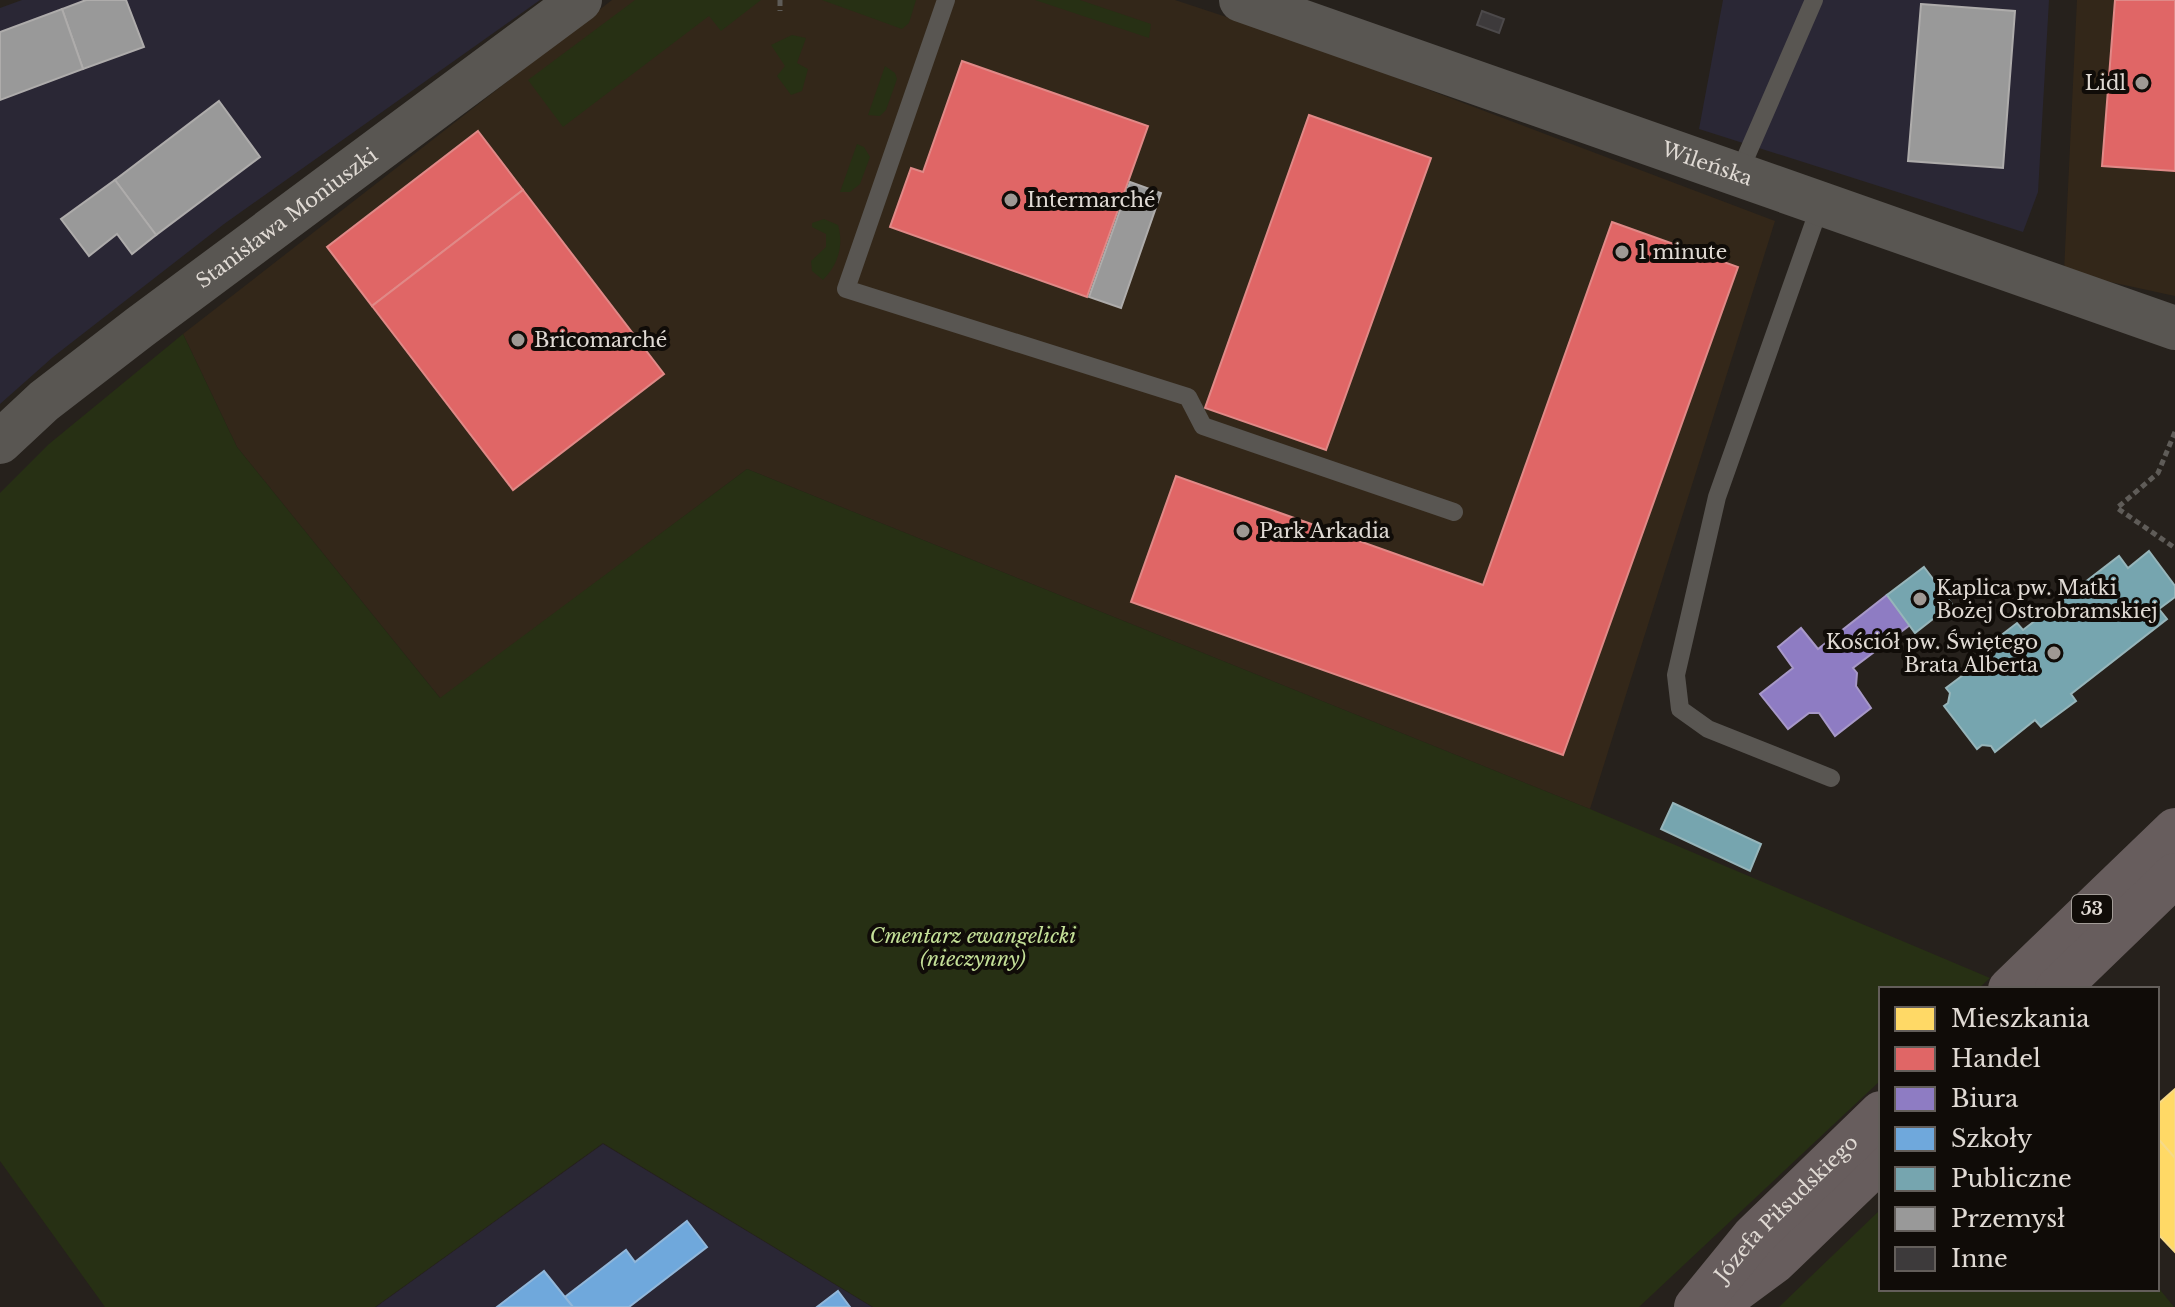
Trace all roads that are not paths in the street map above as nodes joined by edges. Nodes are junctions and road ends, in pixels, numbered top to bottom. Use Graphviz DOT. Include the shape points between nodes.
graph roads {
  1 [pos="580,0"];
  2 [pos="946,0"];
  3 [pos="1241,0"];
  4 [pos="1814,0"];
  5 [pos="1738,175"];
  6 [pos="1821,203"];
  7 [pos="2175,328"];
  8 [pos="0,442"];
  9 [pos="1454,512"];
  10 [pos="1831,778"];
  11 [pos="2175,830"];
  12 [pos="2175,875"];
  13 [pos="2012,987"];
  14 [pos="2059,987"];
  15 [pos="1879,1115"];
  16 [pos="1879,1161"];
  17 [pos="1696,1307"];
  18 [pos="1713,1307"];
  1 -- 8 [label="street, Stanisława Moniuszki" via="140,327"];
  2 -- 9 [label="lane" via="846,289 1188,397 1203,426"];
  3 -- 5 [label="street, Wileńska"];
  4 -- 5 [label="lane"];
  5 -- 6 [label="street, Wileńska"];
  6 -- 7 [label="street, Wileńska"];
  6 -- 10 [label="lane" via="1717,497 1676,675 1680,709 1708,729"];
  11 -- 13 [label="main road, 53"];
  12 -- 14 [label="main road, 53"];
  15 -- 17 [label="main road, Józefa Piłsudskiego" via="1754,1236"];
  16 -- 18 [label="main road, Józefa Piłsudskiego" via="1775,1261"];
}
